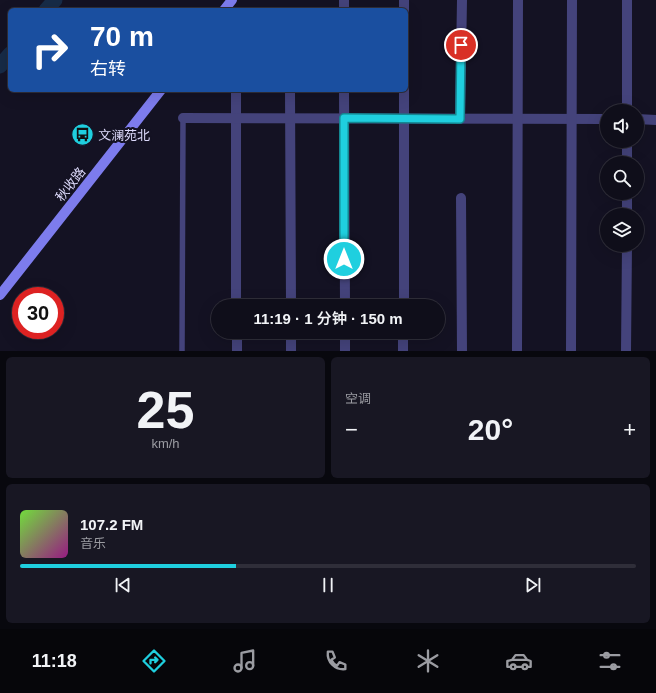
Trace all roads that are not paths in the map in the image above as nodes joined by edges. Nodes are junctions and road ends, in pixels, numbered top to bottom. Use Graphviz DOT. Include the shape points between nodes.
graph roads {
  1 [pos="232,0"];
  2 [pos="462,0"];
  3 [pos="518,0"];
  4 [pos="572,0"];
  5 [pos="627,0"];
  6 [pos="226,8"];
  7 [pos="159,92"];
  8 [pos="236,92"];
  9 [pos="290,92"];
  10 [pos="344,92"];
  11 [pos="404,92"];
  12 [pos="627,104"];
  13 [pos="183,118"];
  14 [pos="236,118"];
  15 [pos="290,118"];
  16 [pos="344,118"];
  17 [pos="404,118"];
  18 [pos="460,119"];
  19 [pos="517,119"];
  20 [pos="572,119"];
  21 [pos="600,119"];
  22 [pos="644,120"];
  23 [pos="656,120"];
  24 [pos="461,198"];
  25 [pos="627,252"];
  26 [pos="0,295"];
  27 [pos="236,299"];
  28 [pos="291,299"];
  29 [pos="344,299"];
  30 [pos="404,299"];
  31 [pos="236,339"];
  32 [pos="291,339"];
  33 [pos="345,339"];
  34 [pos="404,339"];
  35 [pos="182,351"];
  36 [pos="236,351"];
  37 [pos="291,351"];
  38 [pos="345,351"];
  39 [pos="403,351"];
  40 [pos="462,351"];
  41 [pos="517,351"];
  42 [pos="571,351"];
  43 [pos="626,351"];
  1 -- 6 [label="street"];
  2 -- 18 [label="street"];
  3 -- 19 [label="street"];
  4 -- 20 [label="street"];
  5 -- 12 [label="street"];
  7 -- 26 [label="street, 秋收路"];
  8 -- 14 [label="street"];
  9 -- 15 [label="street"];
  10 -- 16 [label="street"];
  11 -- 17 [label="street"];
  13 -- 14 [label="street"];
  13 -- 35 [label="lane"];
  14 -- 15 [label="street"];
  14 -- 27 [label="street"];
  15 -- 16 [label="street"];
  15 -- 28 [label="street"];
  16 -- 17 [label="street"];
  16 -- 29 [label="street"];
  17 -- 18 [label="street"];
  17 -- 30 [label="street"];
  18 -- 19 [label="street"];
  19 -- 20 [label="street"];
  19 -- 41 [label="street"];
  20 -- 21 [label="street"];
  20 -- 42 [label="street"];
  22 -- 23 [label="street"];
  24 -- 40 [label="street"];
  25 -- 43 [label="street"];
  31 -- 36 [label="street"];
  32 -- 37 [label="street"];
  33 -- 38 [label="street"];
  34 -- 39 [label="street"];
}
